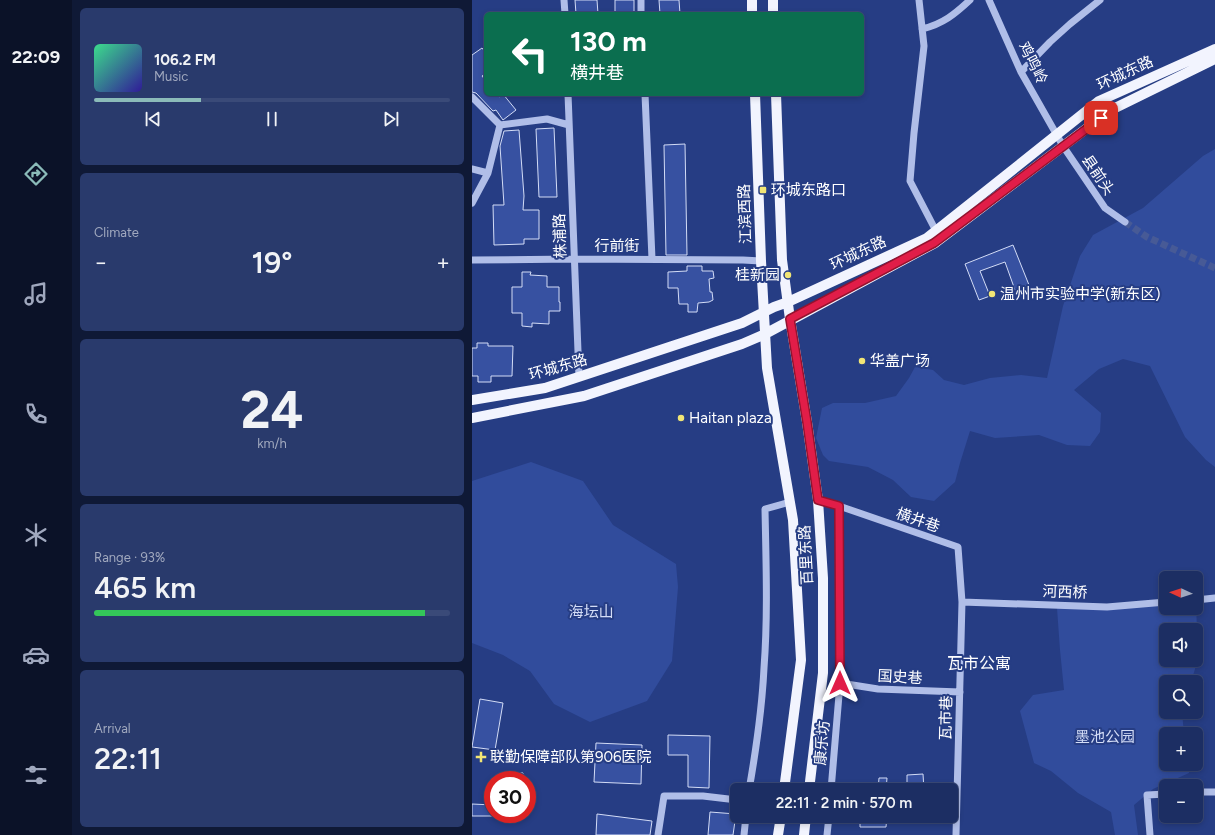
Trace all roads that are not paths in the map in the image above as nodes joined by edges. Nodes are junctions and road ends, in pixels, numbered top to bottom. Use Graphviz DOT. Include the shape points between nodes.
graph roads {
  1 [pos="564,0"];
  2 [pos="641,0"];
  3 [pos="752,0"];
  4 [pos="773,0"];
  5 [pos="919,0"];
  6 [pos="970,0"];
  7 [pos="989,0"];
  8 [pos="1100,0"];
  9 [pos="565,12"];
  10 [pos="642,12"];
  11 [pos="752,12"];
  12 [pos="773,12"];
  13 [pos="922,29"];
  14 [pos="1215,49"];
  15 [pos="1215,59"];
  16 [pos="1021,72"];
  17 [pos="568,96"];
  18 [pos="645,96"];
  19 [pos="755,96"];
  20 [pos="776,96"];
  21 [pos="472,97"];
  22 [pos="500,125"];
  23 [pos="569,125"];
  24 [pos="1057,135"];
  25 [pos="1064,146"];
  26 [pos="472,169"];
  27 [pos="488,172"];
  28 [pos="472,203"];
  29 [pos="1125,222"];
  30 [pos="936,231"];
  31 [pos="574,259"];
  32 [pos="652,259"];
  33 [pos="472,260"];
  34 [pos="761,261"];
  35 [pos="788,302"];
  36 [pos="764,312"];
  37 [pos="790,319"];
  38 [pos="765,334"];
  39 [pos="579,377"];
  40 [pos="472,400"];
  41 [pos="472,418"];
  42 [pos="818,500"];
  43 [pos="790,502"];
  44 [pos="839,506"];
  45 [pos="1215,598"];
  46 [pos="1203,599"];
  47 [pos="962,602"];
  48 [pos="1159,603"];
  49 [pos="840,683"];
  50 [pos="960,692"];
  51 [pos="750,783"];
  52 [pos="785,783"];
  53 [pos="810,783"];
  54 [pos="832,783"];
  55 [pos="1203,792"];
  56 [pos="1215,792"];
  57 [pos="1159,794"];
  58 [pos="730,799"];
  59 [pos="745,823"];
  60 [pos="780,823"];
  61 [pos="805,823"];
  62 [pos="828,823"];
  63 [pos="658,835"];
  64 [pos="744,835"];
  65 [pos="778,835"];
  66 [pos="804,835"];
  67 [pos="827,835"];
  68 [pos="956,835"];
  69 [pos="1150,835"];
  1 -- 9 [label="street"];
  2 -- 10 [label="street"];
  3 -- 11 [label="main road"];
  4 -- 12 [label="main road"];
  5 -- 13 [label="street"];
  6 -- 13 [label="street" via="939,24"];
  7 -- 16 [label="street, 鸡鸣岭"];
  8 -- 16 [label="street" via="1050,42"];
  13 -- 30 [label="street" via="924,46 910,181"];
  14 -- 24 [label="main road, 环城东路" via="1099,101"];
  15 -- 25 [label="main road, 环城东路" via="1111,110"];
  16 -- 24 [label="street, 鸡鸣岭"];
  17 -- 23 [label="street, 株浦路"];
  18 -- 32 [label="street"];
  19 -- 34 [label="main road, 江滨西路"];
  20 -- 35 [label="main road" via="782,260"];
  21 -- 22 [label="street"];
  22 -- 23 [label="street" via="547,119"];
  22 -- 27 [label="street"];
  23 -- 31 [label="street, 株浦路"];
  24 -- 25 [label="street, 县前头"];
  24 -- 30 [label="main road, 环城东路"];
  25 -- 29 [label="street, 县前头" via="1105,208"];
  25 -- 37 [label="main road, 环城东路" via="934,243"];
  26 -- 27 [label="street"];
  27 -- 28 [label="street"];
  30 -- 35 [label="main road, 环城东路" via="928,238"];
  31 -- 32 [label="street, 行前街"];
  31 -- 33 [label="street, 行前街"];
  31 -- 39 [label="street, 株浦路"];
  32 -- 34 [label="street, 行前街"];
  34 -- 36 [label="main road, 江滨西路"];
  35 -- 36 [label="main road, 环城东路"];
  35 -- 37 [label="main road"];
  36 -- 38 [label="main road, 江滨西路"];
  36 -- 39 [label="main road, 环城东路" via="742,324"];
  37 -- 38 [label="main road, 环城东路"];
  37 -- 42 [label="main road, 百里东路"];
  38 -- 41 [label="main road, 环城东路" via="742,344 584,396"];
  38 -- 43 [label="main road, 百里东路" via="768,374"];
  39 -- 40 [label="main road, 环城东路" via="545,388"];
  42 -- 44 [label="street, 横井巷"];
  42 -- 53 [label="main road, 百里东路" via="823,578 824,673"];
  43 -- 51 [label="street" via="765,509 767,589 764,669"];
  43 -- 52 [label="main road, 百里东路" via="801,660"];
  44 -- 47 [label="street, 横井巷" via="958,547"];
  44 -- 49 [label="street, 康乐坊"];
  45 -- 46 [label="street"];
  47 -- 48 [label="street, 河西桥" via="1107,607"];
  47 -- 50 [label="street, 瓦市巷"];
  49 -- 50 [label="street, 国史巷" via="878,689"];
  49 -- 54 [label="street, 康乐坊"];
  50 -- 68 [label="street, 瓦市巷"];
  55 -- 56 [label="street"];
  57 -- 69 [label="street" via="1147,794"];
  58 -- 63 [label="street" via="664,796"];
  59 -- 64 [label="street"];
  60 -- 65 [label="main road"];
  61 -- 66 [label="main road"];
  62 -- 67 [label="street"];
}
